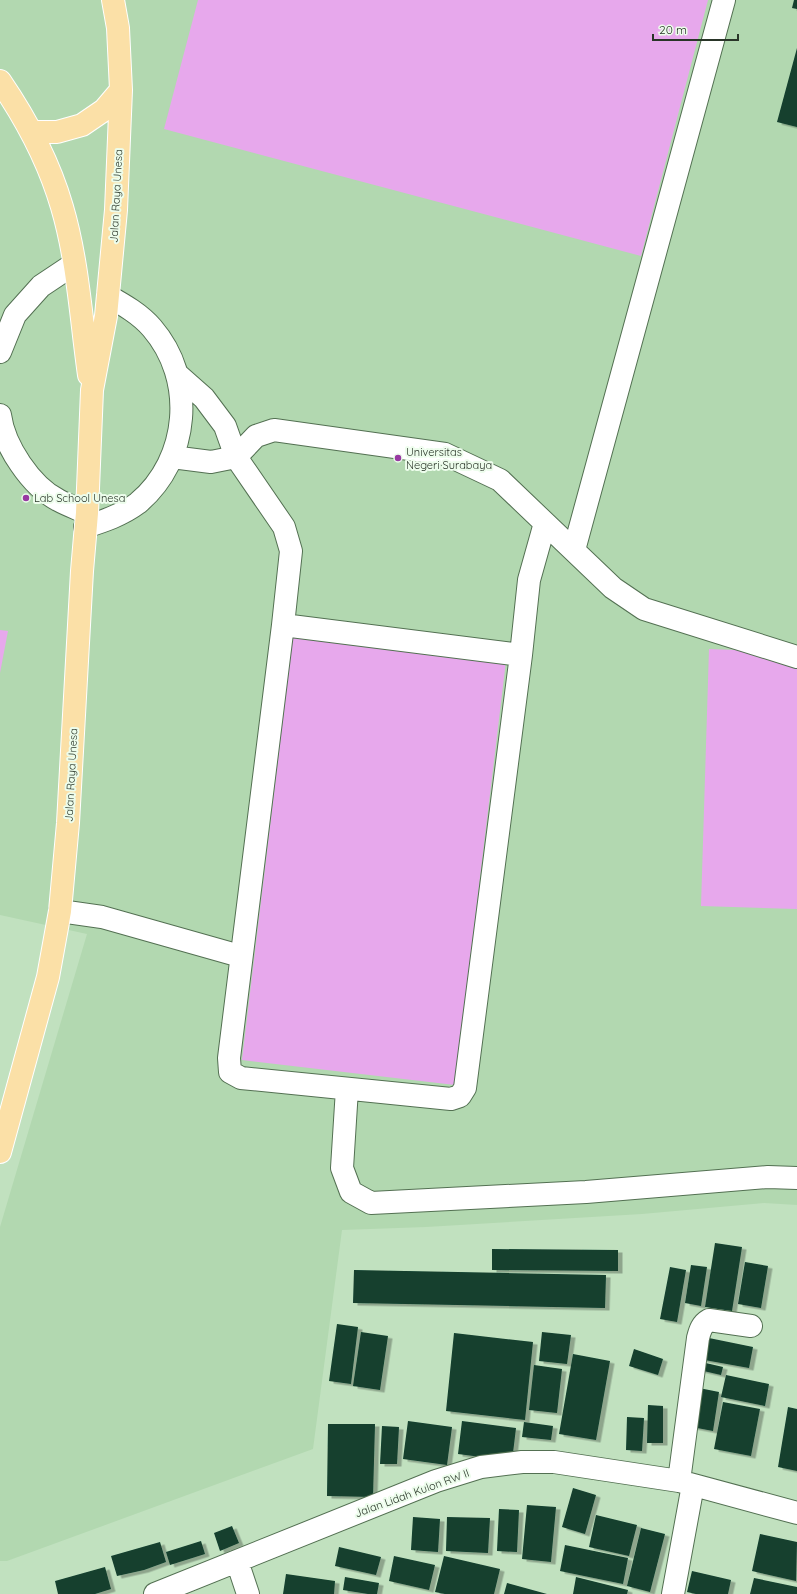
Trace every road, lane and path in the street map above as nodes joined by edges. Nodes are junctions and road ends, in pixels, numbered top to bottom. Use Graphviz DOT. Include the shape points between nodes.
graph roads {
  1 [pos="113,0"];
  2 [pos="724,0"];
  3 [pos="0,81"];
  4 [pos="121,90"];
  5 [pos="31,132"];
  6 [pos="74,264"];
  7 [pos="108,296"];
  8 [pos="0,352"];
  9 [pos="178,375"];
  10 [pos="92,390"];
  11 [pos="0,416"];
  12 [pos="172,457"];
  13 [pos="236,457"];
  14 [pos="86,520"];
  15 [pos="545,523"];
  16 [pos="574,550"];
  17 [pos="283,624"];
  18 [pos="521,655"];
  19 [pos="797,657"];
  20 [pos="60,911"];
  21 [pos="240,956"];
  22 [pos="347,1089"];
  23 [pos="0,1152"];
  24 [pos="797,1178"];
  25 [pos="752,1326"];
  26 [pos="686,1483"];
  27 [pos="797,1513"];
  28 [pos="237,1561"];
  29 [pos="165,1592"];
  30 [pos="248,1594"];
  31 [pos="673,1594"];
  1 -- 4 [label="main road, Jalan Raya Unesa" via="118,28"];
  2 -- 16 [label="street"];
  3 -- 5 [label="main road, Jalan Raya Unesa"];
  4 -- 5 [label="main road" via="104,110 82,125 57,132"];
  4 -- 7 [label="main road, Jalan Raya Unesa" via="116,210"];
  5 -- 6 [label="main road, Jalan Raya Unesa" via="62,207"];
  6 -- 8 [label="street" via="41,286 15,315"];
  6 -- 10 [label="main road, Jalan Raya Unesa"];
  7 -- 9 [label="street" via="132,309 152,327 168,349"];
  7 -- 10 [label="main road, Jalan Raya Unesa"];
  9 -- 12 [label="street" via="182,402 181,429"];
  9 -- 13 [label="street" via="204,398 225,426"];
  10 -- 14 [label="main road, Jalan Raya Unesa"];
  11 -- 14 [label="street" via="13,454 32,480"];
  12 -- 13 [label="street" via="211,462"];
  12 -- 14 [label="street" via="157,482 137,503 113,518"];
  13 -- 15 [label="street" via="256,436 274,430 445,454 500,480"];
  13 -- 17 [label="street" via="284,527 291,551"];
  14 -- 20 [label="main road, Jalan Raya Unesa" via="68,823"];
  15 -- 16 [label="street"];
  15 -- 18 [label="street" via="529,580"];
  16 -- 19 [label="street" via="613,588 644,609"];
  17 -- 18 [label="street"];
  17 -- 21 [label="street"];
  18 -- 22 [label="street" via="465,1088 460,1096 451,1099"];
  20 -- 21 [label="street" via="102,917"];
  20 -- 23 [label="main road, Jalan Raya Unesa" via="48,977"];
  21 -- 22 [label="street" via="229,1058 230,1072 241,1078"];
  22 -- 24 [label="street" via="342,1168 351,1192 371,1203 586,1192 768,1177"];
  25 -- 26 [label="street" via="709,1320 701,1327"];
  26 -- 27 [label="street, Jalan Lidah Kulon RW II"];
  26 -- 28 [label="street, Jalan Lidah Kulon RW II" via="554,1462 522,1462 481,1467 436,1481"];
  26 -- 31 [label="street"];
  28 -- 29 [label="street, Jalan Lidah Kulon RW II"];
  28 -- 30 [label="street"];
}
